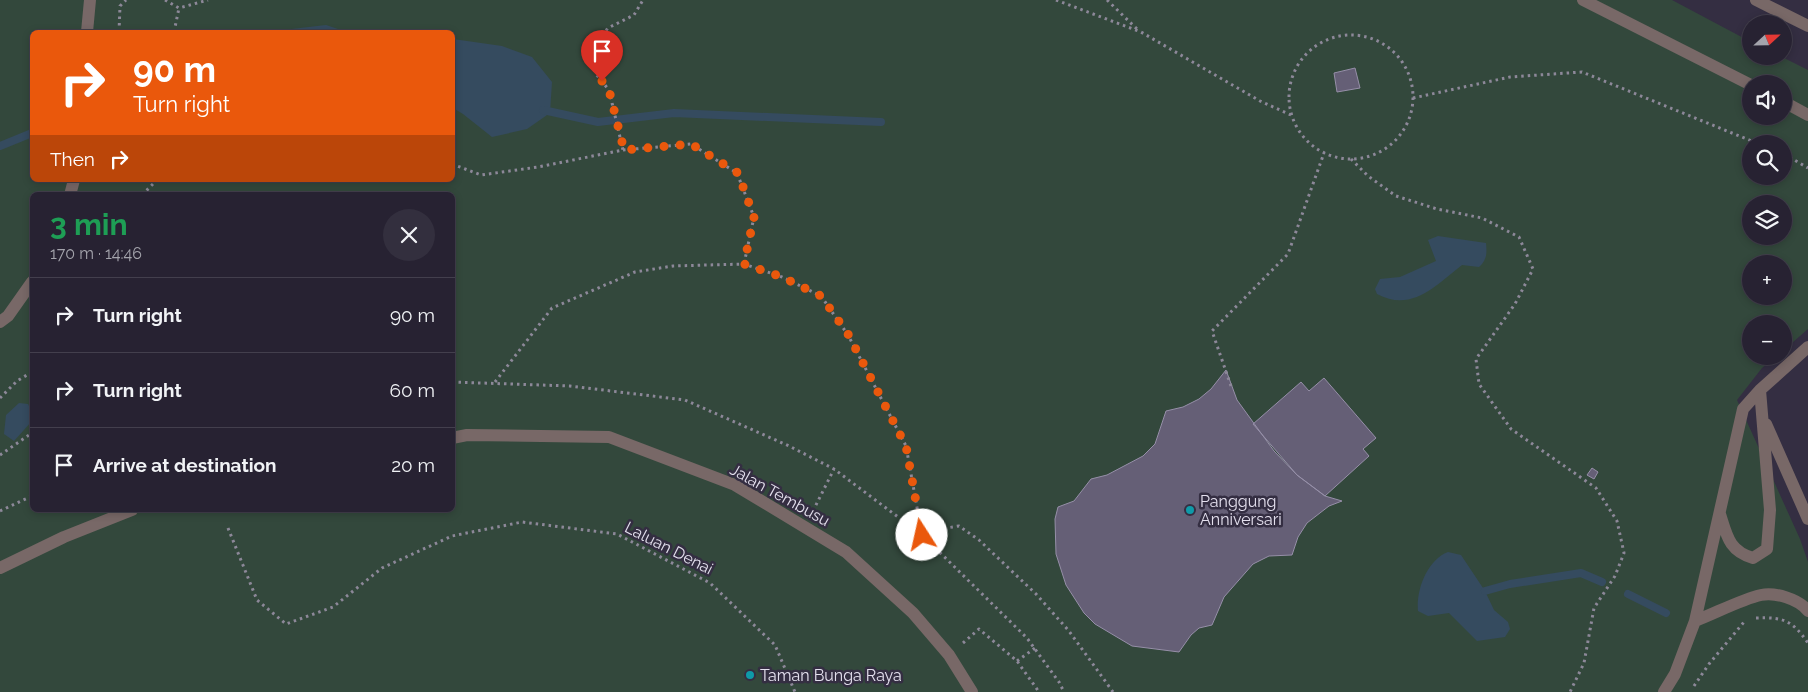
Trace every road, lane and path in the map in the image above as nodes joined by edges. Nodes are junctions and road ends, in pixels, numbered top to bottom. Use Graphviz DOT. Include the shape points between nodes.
graph roads {
  1 [pos="90,0"];
  2 [pos="126,0"];
  3 [pos="165,0"];
  4 [pos="208,0"];
  5 [pos="643,0"];
  6 [pos="1056,0"];
  7 [pos="1107,0"];
  8 [pos="1583,0"];
  9 [pos="1756,0"];
  10 [pos="179,8"];
  11 [pos="1808,26"];
  12 [pos="87,30"];
  13 [pos="119,30"];
  14 [pos="174,30"];
  15 [pos="1140,32"];
  16 [pos="1742,80"];
  17 [pos="1413,98"];
  18 [pos="1792,106"];
  19 [pos="1292,115"];
  20 [pos="1808,115"];
  21 [pos="1742,137"];
  22 [pos="624,150"];
  23 [pos="1324,153"];
  24 [pos="1351,159"];
  25 [pos="1792,159"];
  26 [pos="455,165"];
  27 [pos="1808,168"];
  28 [pos="155,182"];
  29 [pos="145,192"];
  30 [pos="744,264"];
  31 [pos="30,285"];
  32 [pos="0,322"];
  33 [pos="1808,348"];
  34 [pos="30,373"];
  35 [pos="455,382"];
  36 [pos="495,382"];
  37 [pos="1231,386"];
  38 [pos="1760,390"];
  39 [pos="0,398"];
  40 [pos="1762,414"];
  41 [pos="30,434"];
  42 [pos="455,437"];
  43 [pos="0,455"];
  44 [pos="834,469"];
  45 [pos="30,497"];
  46 [pos="0,511"];
  47 [pos="127,512"];
  48 [pos="1720,513"];
  49 [pos="1808,519"];
  50 [pos="805,526"];
  51 [pos="228,528"];
  52 [pos="922,535"];
  53 [pos="0,568"];
  54 [pos="1808,611"];
  55 [pos="1695,621"];
  56 [pos="1808,643"];
  57 [pos="1034,648"];
  58 [pos="949,655"];
  59 [pos="1017,661"];
  60 [pos="795,692"];
  61 [pos="972,692"];
  62 [pos="1039,692"];
  63 [pos="1064,692"];
  64 [pos="1113,692"];
  65 [pos="1570,692"];
  66 [pos="1664,692"];
  67 [pos="1689,692"];
  1 -- 12 [label="street"];
  2 -- 13 [label="path" via="120,6"];
  3 -- 10 [label="path"];
  4 -- 10 [label="path"];
  5 -- 22 [label="path" via="634,15 608,28 594,46 595,73 609,90"];
  6 -- 15 [label="path"];
  7 -- 15 [label="path"];
  8 -- 16 [label="street"];
  9 -- 11 [label="street"];
  10 -- 14 [label="path"];
  15 -- 19 [label="path" via="1260,101"];
  17 -- 19 [label="path" via="1410,79 1402,61 1388,47 1371,38 1352,35 1332,37 1315,46 1301,60 1292,77 1289,96"];
  17 -- 21 [label="path" via="1510,77 1582,72"];
  17 -- 24 [label="path" via="1401,134 1387,148 1370,156"];
  18 -- 20 [label="street"];
  19 -- 23 [label="path" via="1299,130"];
  22 -- 26 [label="path" via="538,167 481,174"];
  22 -- 30 [label="path" via="691,144 738,173 754,217"];
  23 -- 24 [label="path"];
  23 -- 37 [label="path" via="1288,254 1212,331"];
  24 -- 65 [label="path" via="1396,196 1482,218 1519,237 1533,269 1515,304 1476,359 1479,384 1511,429 1596,488 1617,520 1624,553 1615,576 1594,608 1584,664"];
  25 -- 27 [label="path"];
  28 -- 29 [label="path"];
  30 -- 36 [label="path" via="674,266 635,272 560,304 552,308"];
  30 -- 52 [label="path" via="782,277 821,296 848,334 906,446"];
  31 -- 32 [label="street"];
  33 -- 38 [label="street"];
  34 -- 39 [label="path"];
  35 -- 36 [label="path"];
  36 -- 44 [label="path" via="570,386 685,400"];
  38 -- 40 [label="street"];
  38 -- 48 [label="street" via="1743,409"];
  40 -- 48 [label="street" via="1770,510 1767,549 1754,558 1742,555 1729,542"];
  40 -- 49 [label="street"];
  41 -- 43 [label="path"];
  42 -- 50 [label="street, Jalan Tembusu" via="609,437 735,485"];
  44 -- 50 [label="path"];
  44 -- 52 [label="path"];
  45 -- 46 [label="path"];
  47 -- 53 [label="street" via="64,537"];
  48 -- 55 [label="street"];
  50 -- 58 [label="street, Jalan Tembusu" via="853,558 914,613"];
  51 -- 60 [label="path, Laluan Denai" via="257,600 286,624 333,607 382,568 452,536 522,522 617,534 710,583 775,645"];
  52 -- 57 [label="path"];
  52 -- 64 [label="path" via="960,526 979,540 1070,631"];
  54 -- 55 [label="street" via="1792,600 1761,595"];
  55 -- 66 [label="street" via="1675,674"];
  56 -- 67 [label="path" via="1800,631 1779,617 1747,619 1708,664"];
  57 -- 59 [label="path"];
  57 -- 63 [label="path"];
  58 -- 59 [label="path" via="979,629"];
  58 -- 61 [label="street, Jalan Tembusu"];
  59 -- 62 [label="path"];
}
